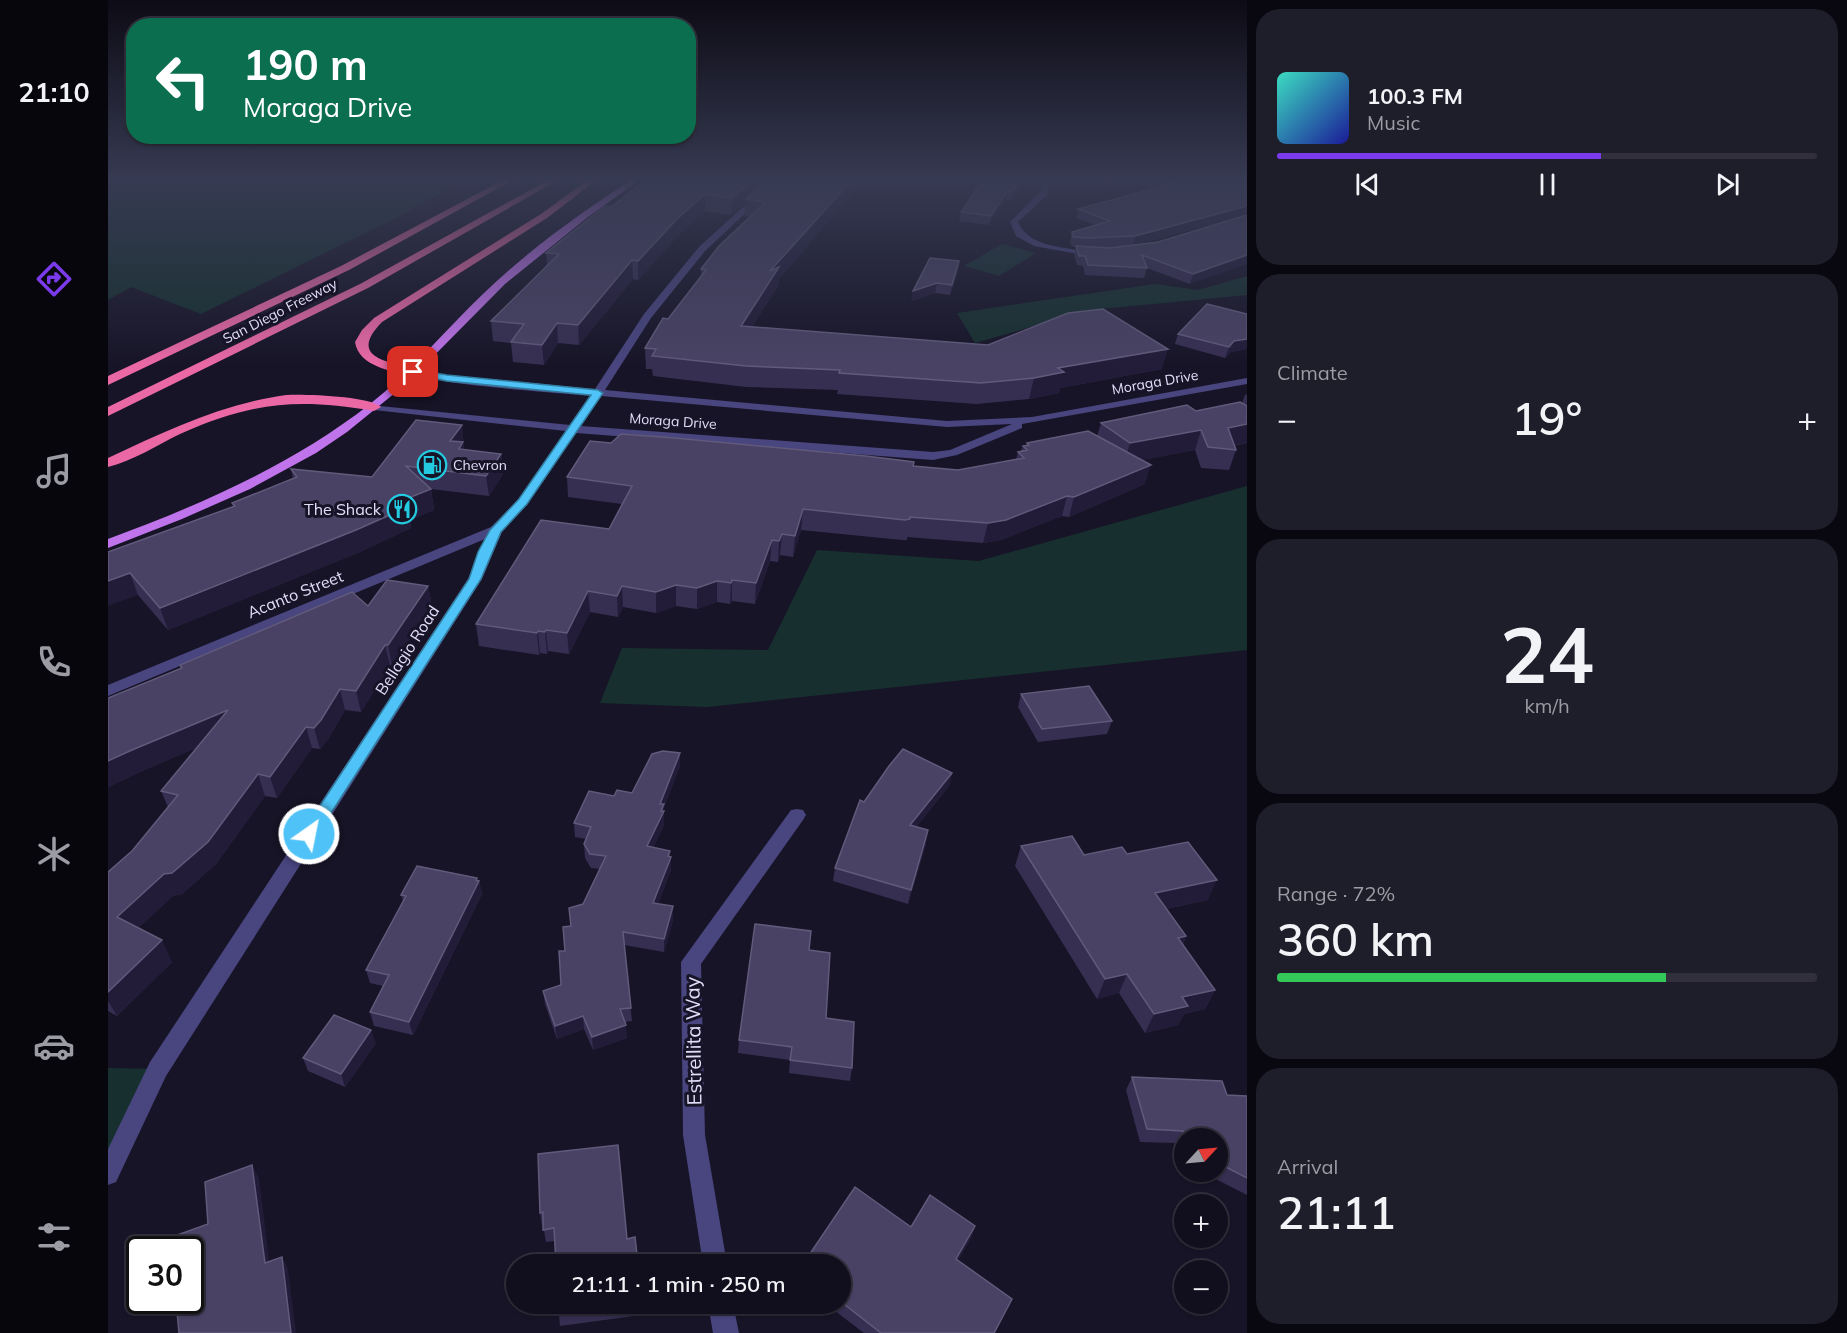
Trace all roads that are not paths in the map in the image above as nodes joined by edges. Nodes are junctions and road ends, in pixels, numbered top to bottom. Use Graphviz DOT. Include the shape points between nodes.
graph roads {
  1 [pos="377,241"];
  2 [pos="395,241"];
  3 [pos="444,241"];
  4 [pos="504,241"];
  5 [pos="553,241"];
  6 [pos="710,241"];
  7 [pos="1031,241"];
  8 [pos="1103,255"];
  9 [pos="108,371"];
  10 [pos="413,372"];
  11 [pos="108,381"];
  12 [pos="1247,381"];
  13 [pos="598,393"];
  14 [pos="374,406"];
  15 [pos="108,412"];
  16 [pos="1032,420"];
  17 [pos="947,424"];
  18 [pos="574,429"];
  19 [pos="969,446"];
  20 [pos="108,463"];
  21 [pos="496,530"];
  22 [pos="108,544"];
  23 [pos="108,691"];
  24 [pos="797,815"];
  25 [pos="108,1174"];
  26 [pos="713,1254"];
  27 [pos="723,1314"];
  28 [pos="726,1333"];
  1 -- 9 [label="highway, San Diego Freeway"];
  2 -- 11 [label="highway"];
  3 -- 15 [label="highway, San Diego Freeway" via="364,286"];
  4 -- 10 [label="highway" via="367,329 361,338 365,355 382,365"];
  5 -- 10 [label="main road" via="504,281"];
  6 -- 13 [label="street, Bellagio Road" via="647,316"];
  7 -- 8 [label="street" via="1065,251"];
  10 -- 13 [label="street, Moraga Drive"];
  10 -- 14 [label="main road"];
  12 -- 16 [label="street, Moraga Drive"];
  13 -- 17 [label="street, Moraga Drive"];
  13 -- 18 [label="street, Bellagio Road"];
  14 -- 18 [label="street, Moraga Drive"];
  14 -- 20 [label="highway" via="317,399 249,405 218,414"];
  14 -- 22 [label="main road" via="323,443 265,477 190,513"];
  16 -- 17 [label="street, Moraga Drive"];
  16 -- 19 [label="street, Moraga Drive"];
  17 -- 19 [label="street" via="960,431"];
  18 -- 19 [label="street, Moraga Drive" via="933,456"];
  18 -- 21 [label="street, Bellagio Road" via="523,502"];
  21 -- 23 [label="street, Acanto Street"];
  21 -- 25 [label="street, Bellagio Road" via="475,579 158,1069"];
  24 -- 26 [label="street, Estrellita Way" via="691,962 694,1135"];
  27 -- 28 [label="street"];
}
